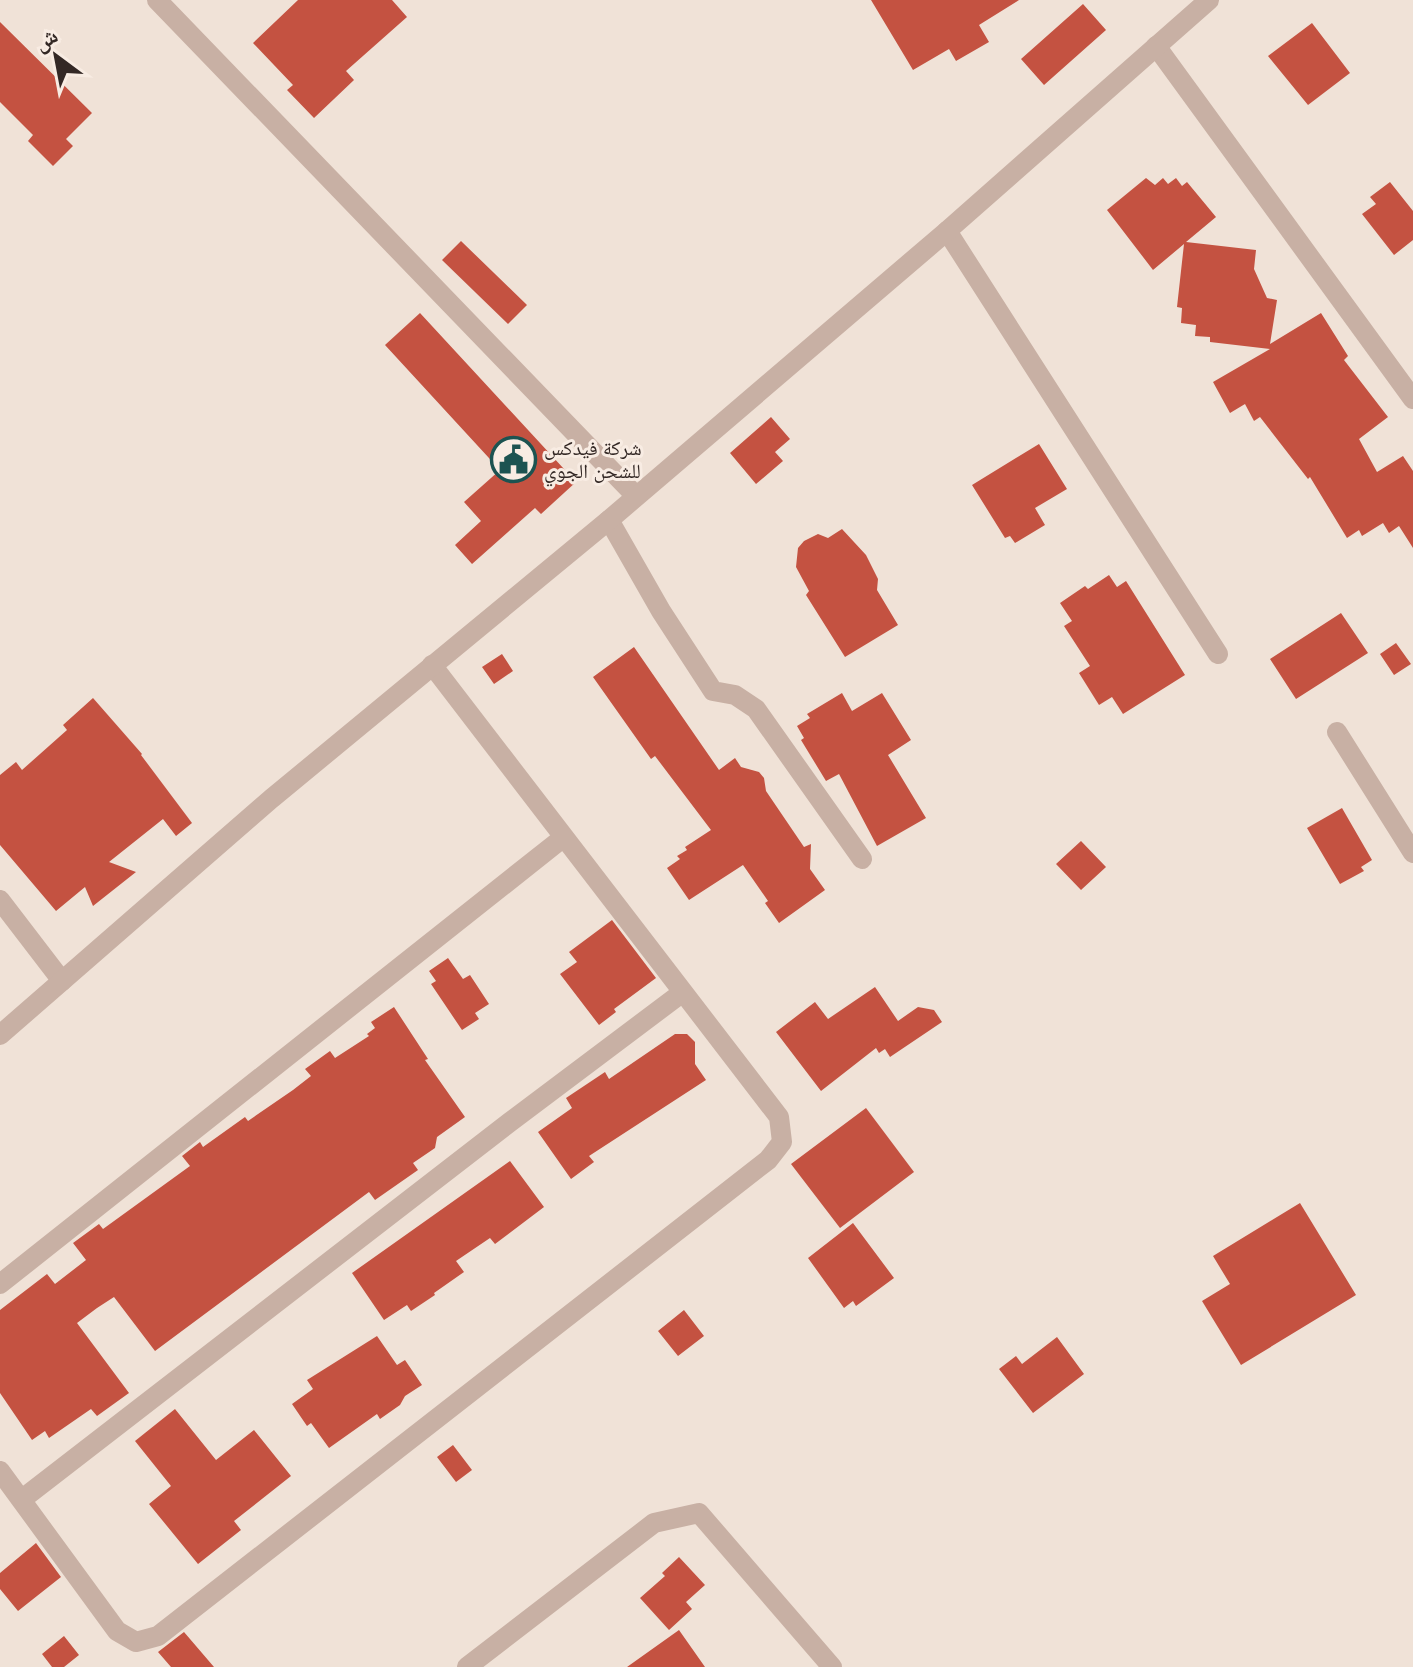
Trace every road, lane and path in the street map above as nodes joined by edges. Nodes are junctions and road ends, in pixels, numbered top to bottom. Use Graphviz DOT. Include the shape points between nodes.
graph roads {
  1 [pos="157,0"];
  2 [pos="1209,0"];
  3 [pos="1156,46"];
  4 [pos="947,231"];
  5 [pos="1413,399"];
  6 [pos="635,495"];
  7 [pos="609,520"];
  8 [pos="1218,654"];
  9 [pos="432,665"];
  10 [pos="1337,732"];
  11 [pos="564,837"];
  12 [pos="1413,853"];
  13 [pos="862,859"];
  14 [pos="0,900"];
  15 [pos="62,981"];
  16 [pos="683,992"];
  17 [pos="0,1035"];
  18 [pos="0,1284"];
  19 [pos="0,1471"];
  20 [pos="21,1500"];
  21 [pos="467,1667"];
  22 [pos="832,1667"];
  1 -- 6 [label="street"];
  2 -- 3 [label="street"];
  3 -- 4 [label="street"];
  3 -- 5 [label="street"];
  4 -- 6 [label="street"];
  4 -- 8 [label="street"];
  6 -- 7 [label="street"];
  7 -- 9 [label="street"];
  7 -- 13 [label="street" via="713,691 735,695 756,709"];
  9 -- 11 [label="street"];
  9 -- 15 [label="street"];
  10 -- 12 [label="street"];
  11 -- 16 [label="street"];
  11 -- 18 [label="street"];
  14 -- 15 [label="street"];
  15 -- 17 [label="street"];
  16 -- 20 [label="street"];
  16 -- 20 [label="street" via="779,1117 782,1142 768,1160 158,1636 136,1642 117,1631"];
  19 -- 20 [label="street"];
  21 -- 22 [label="street" via="654,1523 699,1513"];
}
